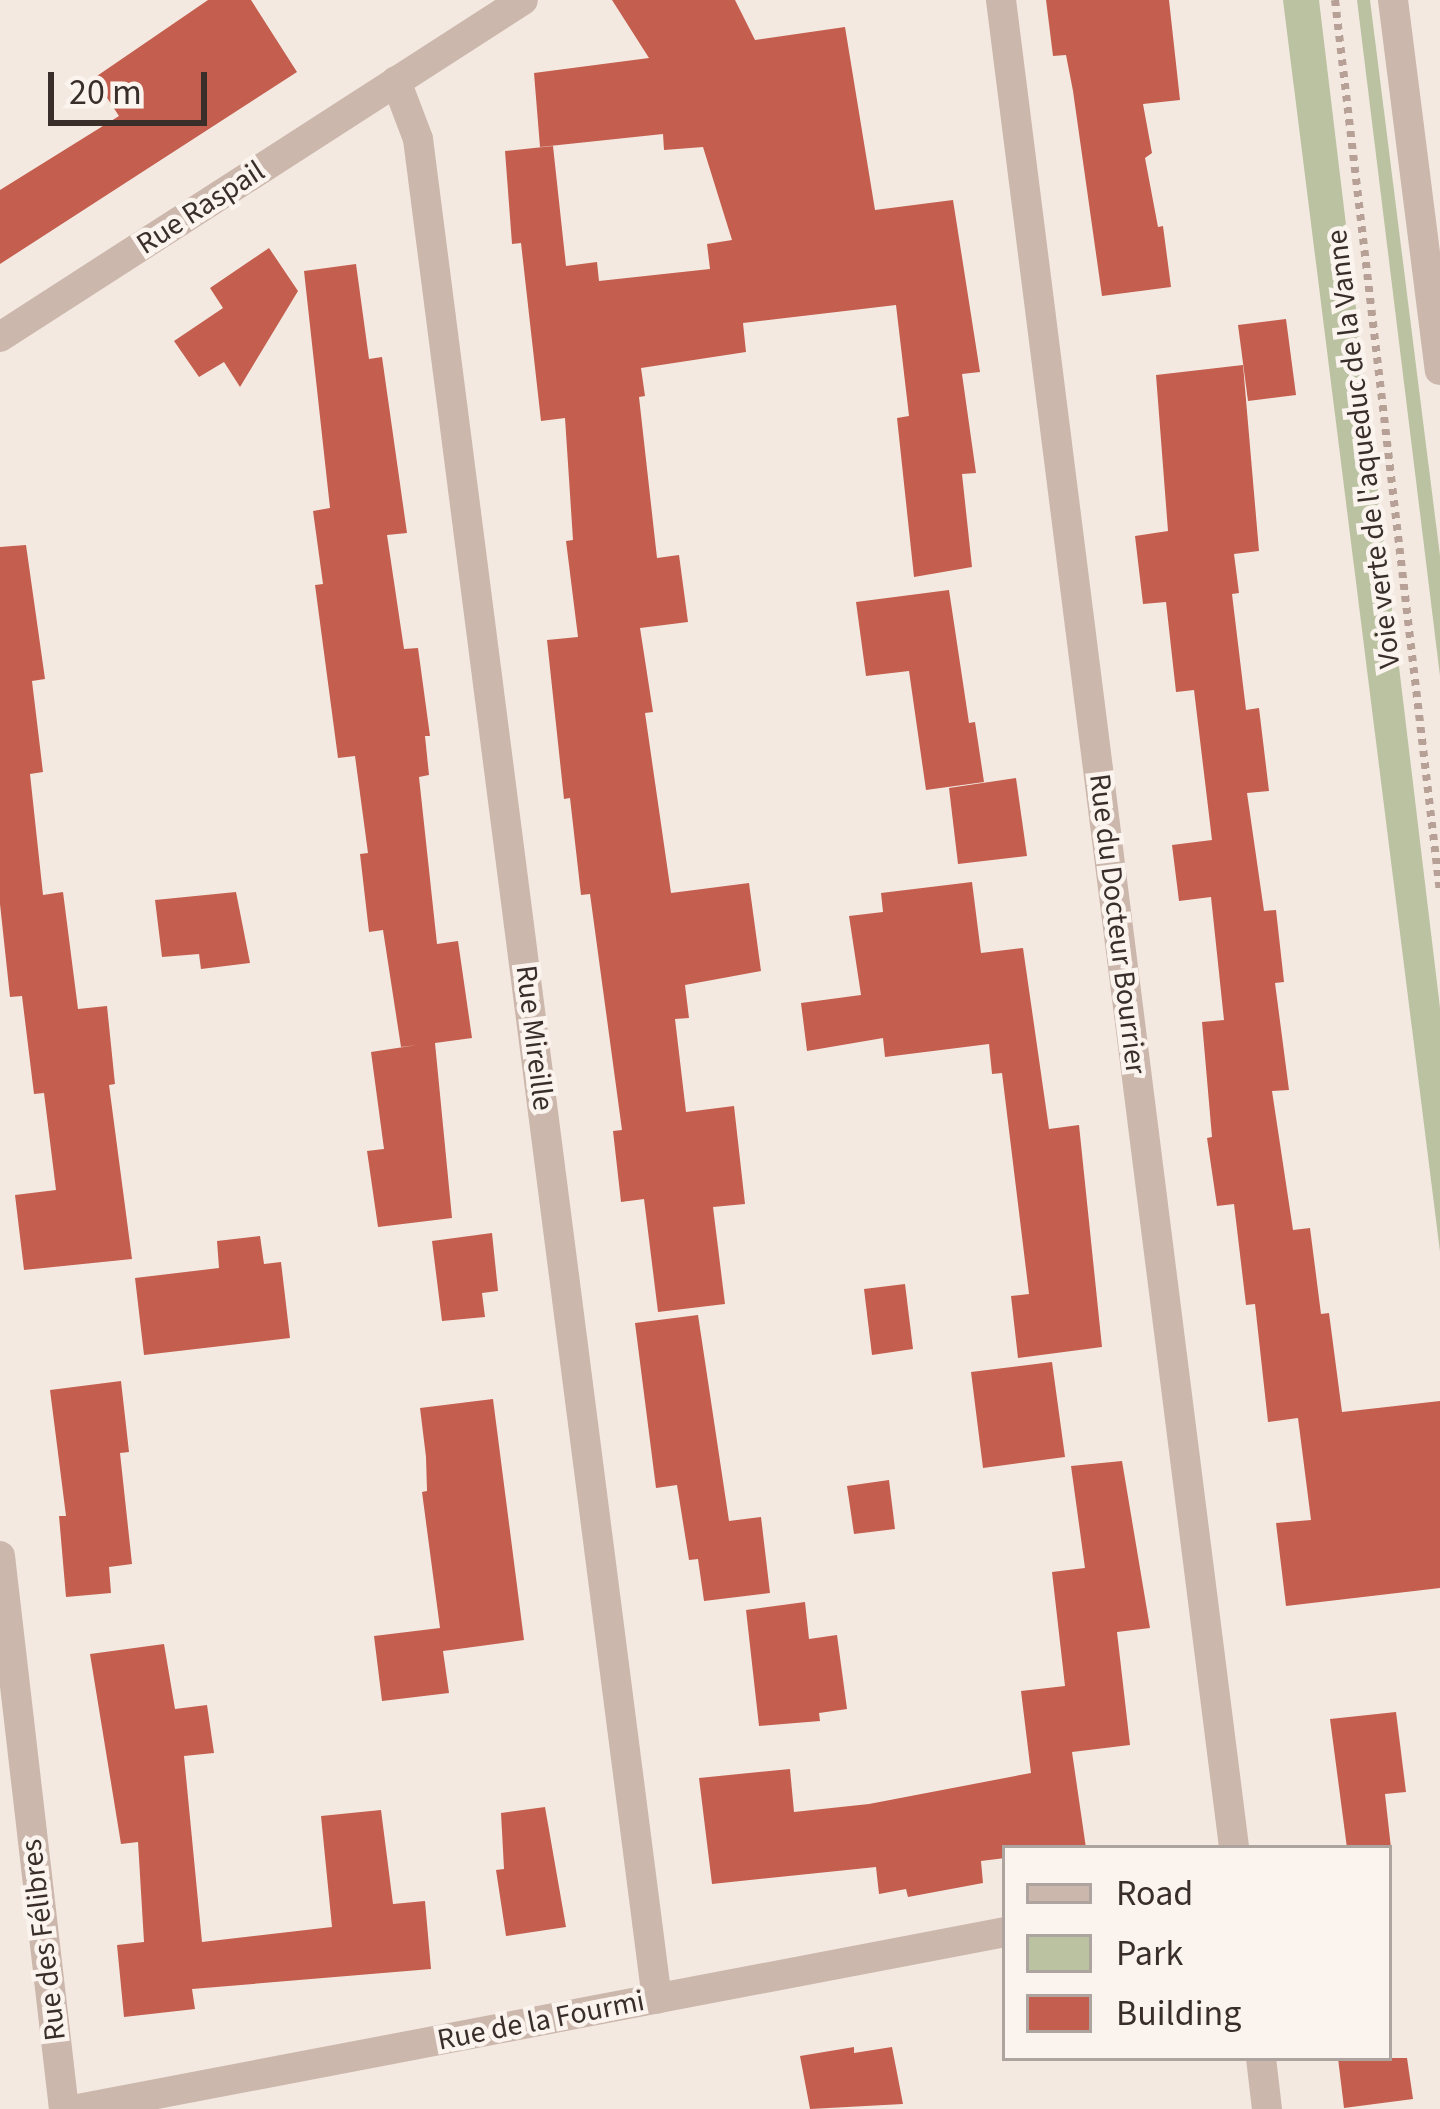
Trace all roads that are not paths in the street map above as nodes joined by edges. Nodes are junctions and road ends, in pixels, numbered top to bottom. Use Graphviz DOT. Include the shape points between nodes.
graph roads {
  1 [pos="523,0"];
  2 [pos="1001,0"];
  3 [pos="1394,0"];
  4 [pos="396,81"];
  5 [pos="0,338"];
  6 [pos="1440,370"];
  7 [pos="0,1556"];
  8 [pos="12,1761"];
  9 [pos="1234,1845"];
  10 [pos="1002,1934"];
  11 [pos="657,1999"];
  12 [pos="1261,2061"];
  13 [pos="64,2109"];
  14 [pos="78,2109"];
  15 [pos="1268,2109"];
  1 -- 4 [label="street, Rue Raspail"];
  2 -- 9 [label="street, Rue du Docteur Bourrier"];
  3 -- 6 [label="street"];
  4 -- 5 [label="street, Rue Raspail"];
  4 -- 11 [label="street, Rue Mireille" via="422,162"];
  7 -- 8 [label="street, Rue des Félibres"];
  8 -- 13 [label="street, Rue des Félibres"];
  10 -- 11 [label="street, Rue de la Fourmi"];
  11 -- 14 [label="street, Rue de la Fourmi"];
  12 -- 15 [label="street"];
}
